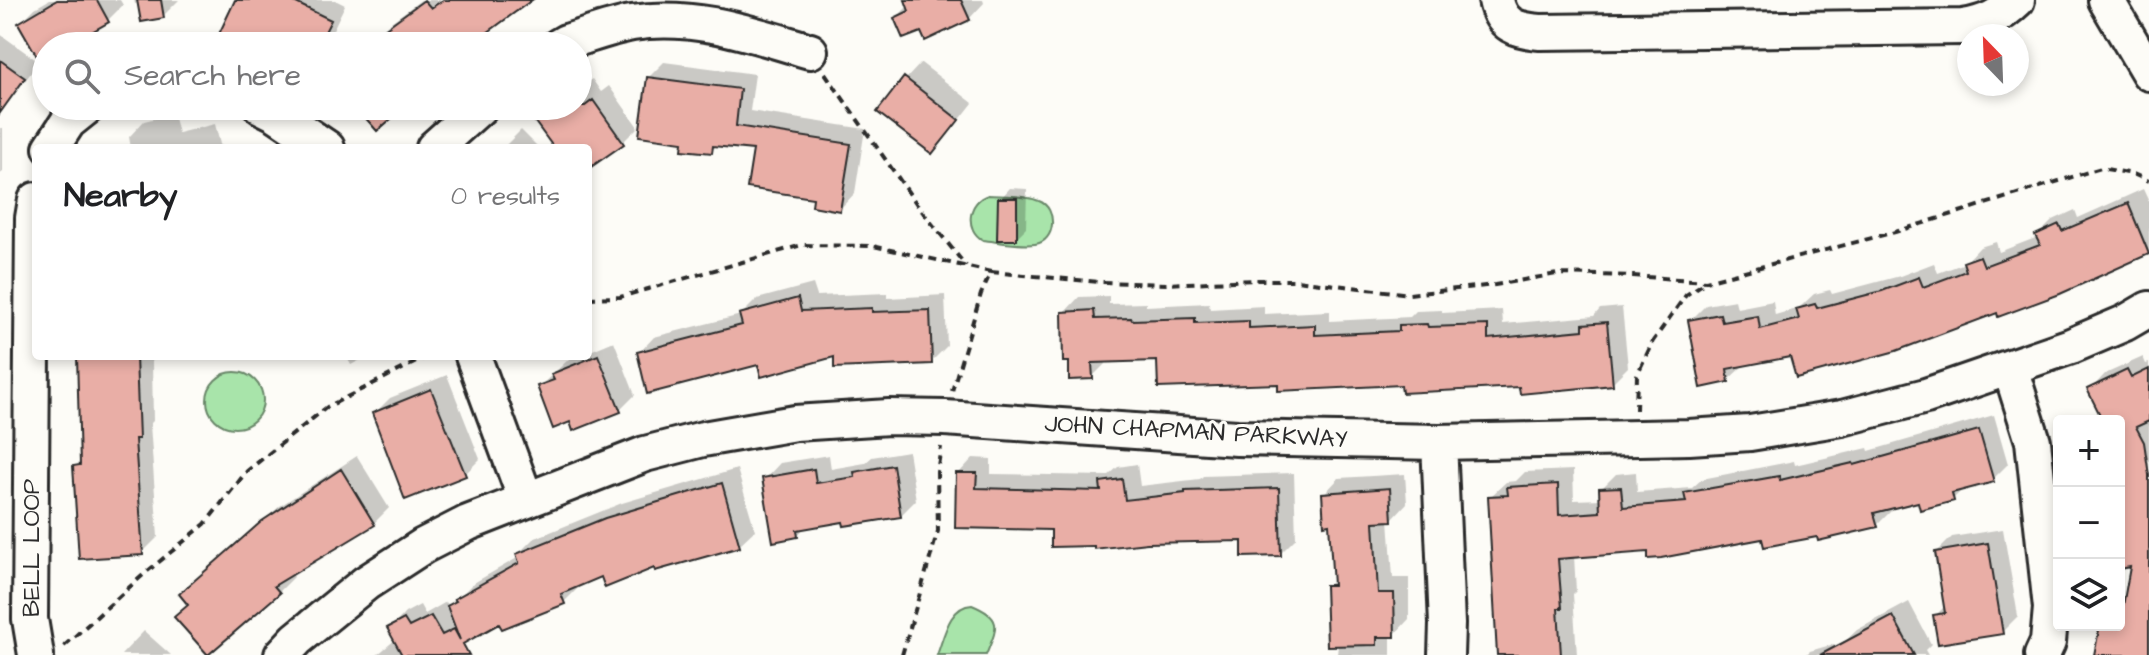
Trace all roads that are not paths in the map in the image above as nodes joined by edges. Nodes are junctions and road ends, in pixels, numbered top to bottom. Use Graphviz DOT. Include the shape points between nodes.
graph roads {
  1 [pos="1496,0"];
  2 [pos="2017,0"];
  3 [pos="2106,0"];
  4 [pos="592,35"];
  5 [pos="810,51"];
  6 [pos="2149,73"];
  7 [pos="70,120"];
  8 [pos="285,120"];
  9 [pos="465,120"];
  10 [pos="54,144"];
  11 [pos="321,144"];
  12 [pos="438,144"];
  13 [pos="2149,309"];
  14 [pos="32,352"];
  15 [pos="474,360"];
  16 [pos="2010,368"];
  17 [pos="1439,442"];
  18 [pos="526,500"];
  19 [pos="50,651"];
  20 [pos="282,655"];
  21 [pos="1446,655"];
  22 [pos="2042,655"];
  1 -- 2 [label="street" via="1507,22 1540,32 1963,27 1997,17"];
  3 -- 6 [label="street"];
  4 -- 5 [label="street" via="632,23 683,20"];
  7 -- 10 [label="street"];
  8 -- 11 [label="street"];
  9 -- 12 [label="street"];
  13 -- 16 [label="street, JOHN CHAPMAN PARKWAY"];
  14 -- 19 [label="street, BELL LOOP" via="30,619"];
  15 -- 18 [label="street"];
  16 -- 17 [label="street, JOHN CHAPMAN PARKWAY" via="1842,418 1750,433"];
  16 -- 22 [label="street" via="2033,441 2051,608"];
  17 -- 18 [label="street, JOHN CHAPMAN PARKWAY" via="1237,438 889,417 795,423 703,439 645,454"];
  17 -- 21 [label="street"];
  18 -- 20 [label="street, JOHN CHAPMAN PARKWAY" via="423,546 366,583"];
}
